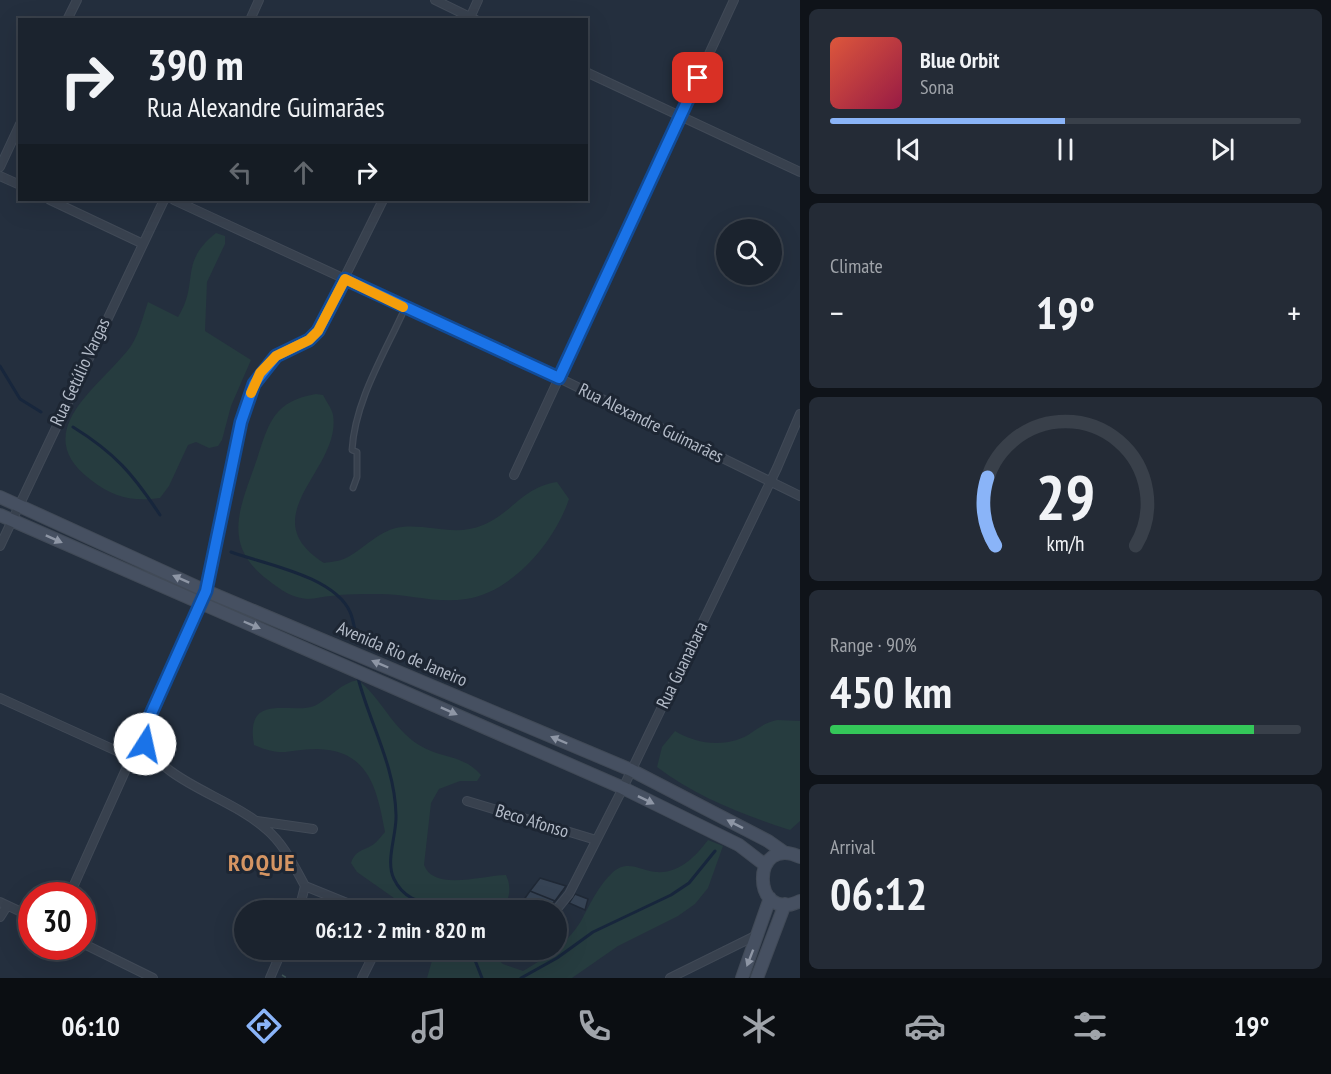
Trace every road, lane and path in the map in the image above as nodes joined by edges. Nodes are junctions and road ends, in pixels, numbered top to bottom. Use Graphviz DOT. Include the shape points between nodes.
graph roads {
  1 [pos="76,0"];
  2 [pos="259,0"];
  3 [pos="435,0"];
  4 [pos="478,0"];
  5 [pos="734,0"];
  6 [pos="68,18"];
  7 [pos="250,18"];
  8 [pos="470,18"];
  9 [pos="472,18"];
  10 [pos="588,73"];
  11 [pos="680,117"];
  12 [pos="18,128"];
  13 [pos="0,167"];
  14 [pos="800,172"];
  15 [pos="0,176"];
  16 [pos="18,184"];
  17 [pos="52,201"];
  18 [pos="163,201"];
  19 [pos="176,201"];
  20 [pos="382,201"];
  21 [pos="141,243"];
  22 [pos="345,279"];
  23 [pos="405,308"];
  24 [pos="559,378"];
  25 [pos="800,414"];
  26 [pos="514,475"];
  27 [pos="770,482"];
  28 [pos="353,488"];
  29 [pos="800,496"];
  30 [pos="0,497"];
  31 [pos="17,505"];
  32 [pos="5,517"];
  33 [pos="0,546"];
  34 [pos="206,591"];
  35 [pos="201,603"];
  36 [pos="0,698"];
  37 [pos="141,736"];
  38 [pos="130,757"];
  39 [pos="631,770"];
  40 [pos="623,788"];
  41 [pos="467,801"];
  42 [pos="257,821"];
  43 [pos="313,829"];
  44 [pos="596,840"];
  45 [pos="785,853"];
  46 [pos="800,857"];
  47 [pos="765,865"];
  48 [pos="75,882"];
  49 [pos="305,886"];
  50 [pos="770,898"];
  51 [pos="302,900"];
  52 [pos="339,900"];
  53 [pos="565,900"];
  54 [pos="800,901"];
  55 [pos="4,904"];
  56 [pos="785,904"];
  57 [pos="18,910"];
  58 [pos="0,917"];
  59 [pos="759,934"];
  60 [pos="96,950"];
  61 [pos="278,960"];
  62 [pos="371,960"];
  63 [pos="153,978"];
  64 [pos="270,978"];
  65 [pos="362,978"];
  66 [pos="670,978"];
  67 [pos="742,978"];
  68 [pos="757,978"];
  1 -- 6 [label="street"];
  2 -- 7 [label="street"];
  3 -- 8 [label="street"];
  4 -- 9 [label="street"];
  5 -- 11 [label="street"];
  10 -- 11 [label="street"];
  11 -- 14 [label="street"];
  11 -- 24 [label="street"];
  12 -- 13 [label="street"];
  15 -- 16 [label="street"];
  17 -- 21 [label="street"];
  18 -- 21 [label="street, Rua Getúlio Vargas"];
  19 -- 22 [label="street, Rua Alexandre Guimarães"];
  20 -- 22 [label="street"];
  21 -- 31 [label="street, Rua Getúlio Vargas"];
  22 -- 23 [label="street, Rua Alexandre Guimarães"];
  22 -- 34 [label="street" via="318,331 309,340 276,356 254,384 241,422"];
  23 -- 24 [label="street, Rua Alexandre Guimarães"];
  23 -- 28 [label="lane" via="354,429 352,450 357,452 357,477"];
  24 -- 26 [label="street"];
  24 -- 27 [label="street, Rua Alexandre Guimarães"];
  25 -- 27 [label="street, Rua Guanabara"];
  27 -- 29 [label="street, Rua Alexandre Guimarães"];
  27 -- 39 [label="street, Rua Guanabara"];
  30 -- 31 [label="main road, Avenida Rio de Janeiro"];
  31 -- 32 [label="street, Rua Getúlio Vargas"];
  34 -- 31 [label="main road, Avenida Rio de Janeiro, one-way"];
  32 -- 33 [label="street, Rua Getúlio Vargas"];
  32 -- 35 [label="main road, Avenida Rio de Janeiro, one-way"];
  34 -- 35 [label="street"];
  39 -- 34 [label="main road, Avenida Rio de Janeiro, one-way"];
  35 -- 37 [label="street"];
  35 -- 40 [label="main road, Avenida Rio de Janeiro, one-way"];
  36 -- 38 [label="street"];
  37 -- 38 [label="street"];
  37 -- 42 [label="street" via="151,754 166,768"];
  38 -- 48 [label="street"];
  39 -- 40 [label="street, Rua Guanabara"];
  45 -- 39 [label="main road, Avenida Rio de Janeiro, one-way"];
  40 -- 44 [label="street, Rua Guanabara"];
  40 -- 47 [label="main road, Avenida Rio de Janeiro, one-way" via="739,845"];
  41 -- 44 [label="street, Beco Afonso"];
  42 -- 43 [label="street"];
  42 -- 49 [label="street" via="282,847"];
  44 -- 53 [label="street, Rua Guanabara"];
  45 -- 46 [label="main road, Avenida Rio de Janeiro"];
  45 -- 47 [label="main road"];
  47 -- 50 [label="main road" via="761,880"];
  49 -- 51 [label="street"];
  49 -- 52 [label="street"];
  50 -- 56 [label="main road"];
  50 -- 59 [label="main road"];
  54 -- 56 [label="main road"];
  55 -- 57 [label="street"];
  55 -- 58 [label="street"];
  56 -- 68 [label="main road"];
  59 -- 66 [label="street"];
  59 -- 67 [label="main road, one-way"];
  60 -- 63 [label="street"];
  61 -- 64 [label="street"];
  62 -- 65 [label="street"];
}
